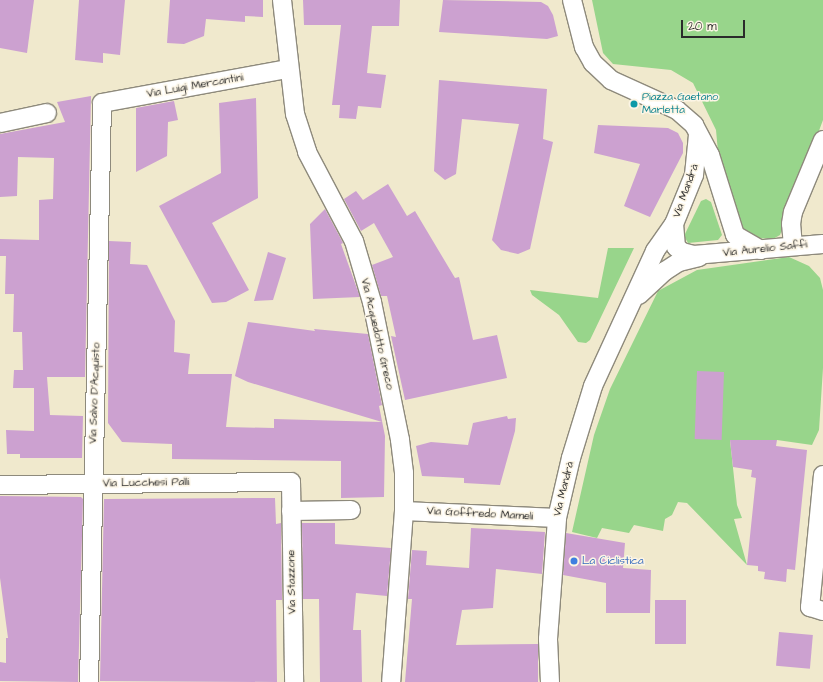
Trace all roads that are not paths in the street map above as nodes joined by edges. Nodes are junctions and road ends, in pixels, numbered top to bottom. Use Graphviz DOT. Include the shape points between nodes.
graph roads {
  1 [pos="282,0"];
  2 [pos="572,0"];
  3 [pos="288,69"];
  4 [pos="102,103"];
  5 [pos="46,113"];
  6 [pos="0,123"];
  7 [pos="698,135"];
  8 [pos="823,140"];
  9 [pos="674,224"];
  10 [pos="823,244"];
  11 [pos="793,246"];
  12 [pos="761,250"];
  13 [pos="708,255"];
  14 [pos="629,306"];
  15 [pos="823,475"];
  16 [pos="292,482"];
  17 [pos="92,484"];
  18 [pos="0,485"];
  19 [pos="351,510"];
  20 [pos="291,511"];
  21 [pos="404,511"];
  22 [pos="557,518"];
  23 [pos="823,611"];
  24 [pos="89,682"];
  25 [pos="294,682"];
  26 [pos="391,682"];
  27 [pos="550,682"];
  1 -- 3 [label="street, Via Acquedotto Greco"];
  2 -- 7 [label="street" via="584,47 592,63 611,80 686,116"];
  3 -- 4 [label="street, Via Luigi Mercantini"];
  3 -- 21 [label="street, Via Acquedotto Greco" via="294,114 307,152 354,241 372,302 400,440 404,473"];
  4 -- 17 [label="street, Via Salvo D'Acquisto"];
  5 -- 6 [label="street"];
  7 -- 9 [label="street, Via Mandrà" via="694,175"];
  7 -- 12 [label="street" via="710,155 735,235"];
  8 -- 11 [label="street" via="793,212"];
  9 -- 13 [label="street" via="676,247 688,254"];
  9 -- 14 [label="street, Via Mandrà" via="655,251"];
  10 -- 11 [label="street, Via Aurelio Saffi"];
  11 -- 12 [label="street, Via Aurelio Saffi"];
  12 -- 13 [label="street, Via Aurelio Saffi"];
  13 -- 14 [label="street" via="679,262 665,271"];
  14 -- 22 [label="street, Via Mandrà" via="593,386"];
  15 -- 23 [label="street" via="810,607"];
  16 -- 17 [label="street, Via Lucchesi Palli"];
  16 -- 20 [label="street, Via Stazzone"];
  17 -- 18 [label="street, Via Lucchesi Palli"];
  17 -- 24 [label="street, Via Salvo D'Acquisto"];
  19 -- 20 [label="street"];
  20 -- 25 [label="street, Via Stazzone"];
  21 -- 22 [label="street, Via Goffredo Mameli"];
  21 -- 26 [label="street, Via Acquedotto Greco"];
  22 -- 27 [label="street, Via Mandrà" via="548,639"];
}
